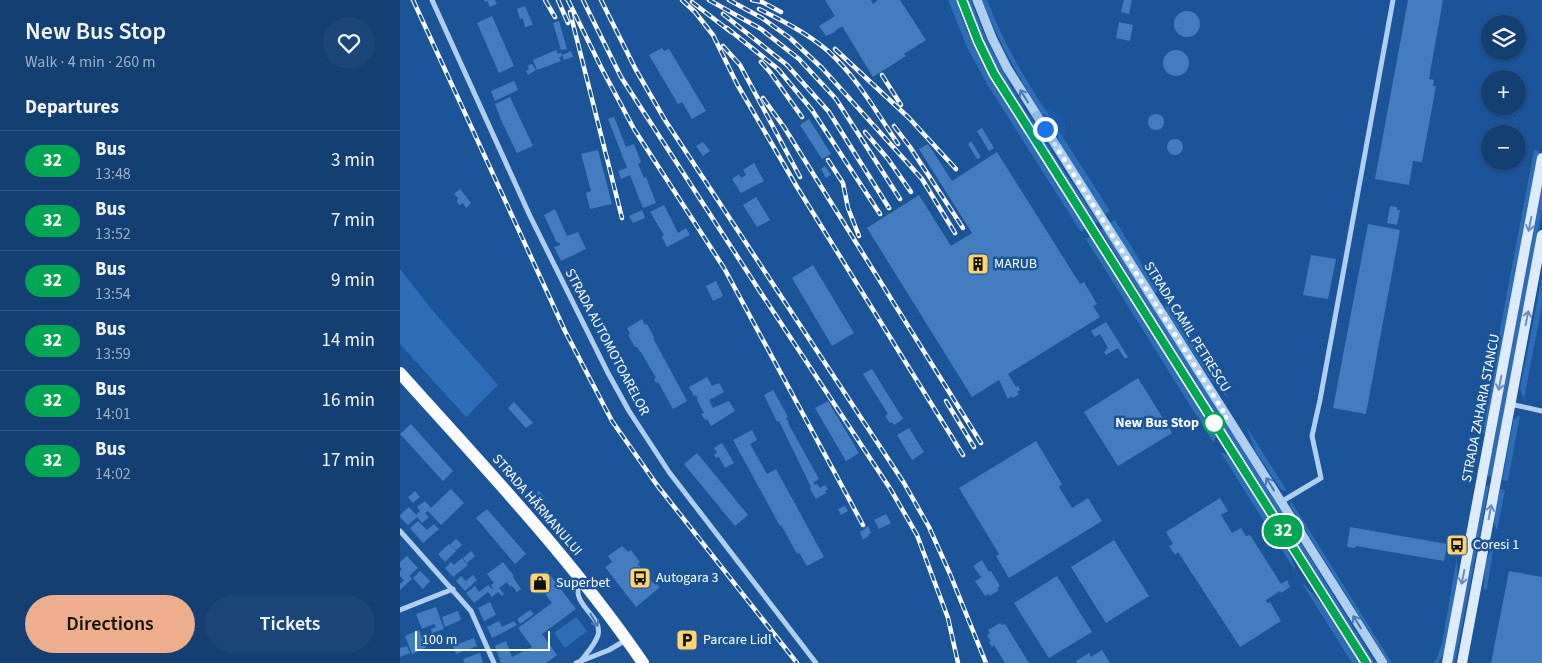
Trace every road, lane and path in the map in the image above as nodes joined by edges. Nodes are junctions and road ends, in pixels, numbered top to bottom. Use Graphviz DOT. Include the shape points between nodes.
graph roads {
  1 [pos="432,0"];
  2 [pos="962,0"];
  3 [pos="977,0"];
  4 [pos="1393,0"];
  5 [pos="1542,158"];
  6 [pos="1542,235"];
  7 [pos="400,373"];
  8 [pos="1510,404"];
  9 [pos="1542,411"];
  10 [pos="1281,502"];
  11 [pos="400,531"];
  12 [pos="579,576"];
  13 [pos="453,589"];
  14 [pos="400,610"];
  15 [pos="627,640"];
  16 [pos="1446,661"];
  17 [pos="578,662"];
  18 [pos="494,663"];
  19 [pos="643,663"];
  20 [pos="816,663"];
  21 [pos="1366,663"];
  22 [pos="1383,663"];
  23 [pos="1462,663"];
  1 -- 20 [label="street, STRADA AUTOMOTOARELOR" via="530,216 629,412 669,472"];
  2 -- 21 [label="street, STRADA CAMIL PETRESCU" via="994,74"];
  10 -- 3 [label="street, STRADA CAMIL PETRESCU, one-way" via="1007,68"];
  4 -- 10 [label="street" via="1312,436 1321,478"];
  5 -- 16 [label="main road, STRADA ZAHARIA STANCU, one-way"];
  8 -- 6 [label="main road, STRADA ZAHARIA STANCU, one-way"];
  7 -- 12 [label="main road, STRADA HĂRMANULUI"];
  8 -- 9 [label="street"];
  23 -- 8 [label="main road, STRADA ZAHARIA STANCU, one-way"];
  22 -- 10 [label="street, STRADA CAMIL PETRESCU, one-way"];
  11 -- 13 [label="street"];
  12 -- 15 [label="main road, STRADA HĂRMANULUI"];
  12 -- 17 [label="street, one-way" via="578,596 597,622 599,630"];
  13 -- 14 [label="street"];
  13 -- 18 [label="street" via="472,611"];
  15 -- 17 [label="street"];
  15 -- 19 [label="main road, STRADA HĂRMANULUI"];
}
